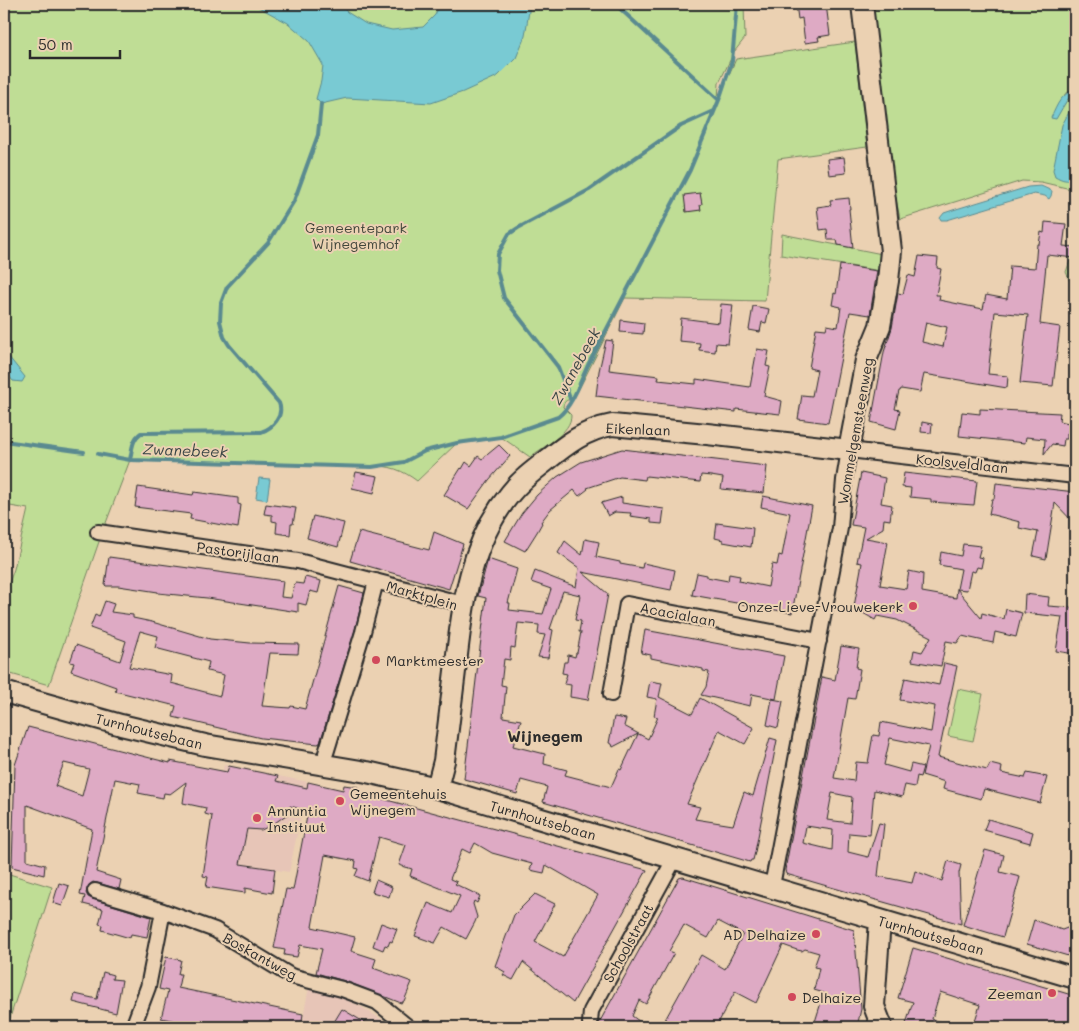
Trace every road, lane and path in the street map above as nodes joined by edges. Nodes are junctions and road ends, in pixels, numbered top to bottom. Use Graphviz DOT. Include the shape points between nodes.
graph roads {
  1 [pos="862,4"];
  2 [pos="849,450"];
  3 [pos="1075,476"];
  4 [pos="98,532"];
  5 [pos="376,582"];
  6 [pos="463,604"];
  7 [pos="819,641"];
  8 [pos="4,692"];
  9 [pos="611,694"];
  10 [pos="326,752"];
  11 [pos="437,788"];
  12 [pos="674,858"];
  13 [pos="772,886"];
  14 [pos="94,891"];
  15 [pos="163,911"];
  16 [pos="880,920"];
  17 [pos="1075,978"];
  18 [pos="589,1026"];
  19 [pos="133,1027"];
  20 [pos="408,1027"];
  21 [pos="882,1027"];
  1 -- 2 [label="main road, Wommelgemsteenweg" via="891,251 880,326 866,360"];
  2 -- 3 [label="street, Koolsveldlaan"];
  2 -- 6 [label="main road, Eikenlaan" via="632,426 600,427 574,439 526,476 510,494 482,540"];
  2 -- 7 [label="street, Wommelgemsteenweg" via="840,528"];
  4 -- 5 [label="street, Pastorijlaan" via="298,561"];
  5 -- 6 [label="street, Marktplein"];
  5 -- 10 [label="street, Marktplein"];
  6 -- 11 [label="main road, Marktplein" via="444,761"];
  7 -- 9 [label="street, Acacialaan" via="627,604"];
  7 -- 13 [label="street, Wommelgemsteenweg"];
  8 -- 11 [label="main road, Turnhoutsebaan" via="205,745 342,767"];
  11 -- 12 [label="main road, Turnhoutsebaan"];
  12 -- 13 [label="main road, Turnhoutsebaan"];
  12 -- 18 [label="street, Schoolstraat" via="591,1012"];
  13 -- 16 [label="main road, Turnhoutsebaan"];
  14 -- 15 [label="street, Boskantweg"];
  15 -- 19 [label="street" via="148,987"];
  15 -- 20 [label="street, Boskantweg" via="215,930 291,976 360,994 377,1002"];
  16 -- 17 [label="main road, Turnhoutsebaan"];
  16 -- 21 [label="main road" via="874,1006"];
}
